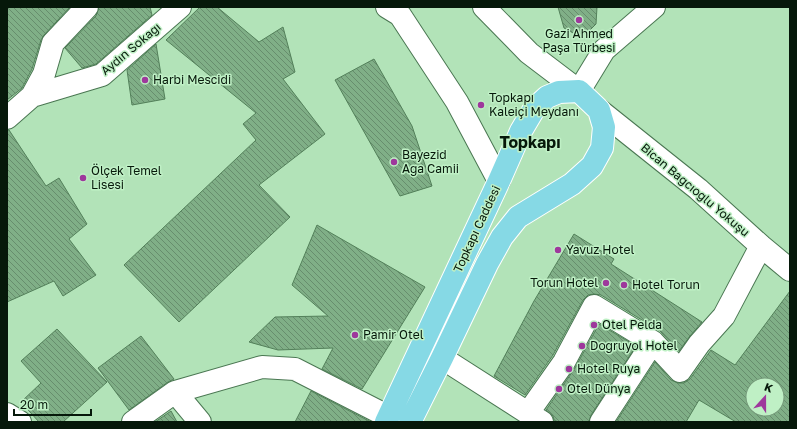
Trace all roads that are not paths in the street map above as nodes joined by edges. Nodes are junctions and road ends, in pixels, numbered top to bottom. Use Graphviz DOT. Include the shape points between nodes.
graph roads {
  1 [pos="87,7"];
  2 [pos="180,7"];
  3 [pos="387,7"];
  4 [pos="484,7"];
  5 [pos="654,7"];
  6 [pos="579,91"];
  7 [pos="32,96"];
  8 [pos="599,110"];
  9 [pos="7,118"];
  10 [pos="500,181"];
  11 [pos="761,246"];
  12 [pos="790,270"];
  13 [pos="653,342"];
  14 [pos="442,358"];
  15 [pos="175,392"];
  16 [pos="7,414"];
  17 [pos="535,418"];
  18 [pos="387,419"];
  19 [pos="20,422"];
  20 [pos="133,422"];
  21 [pos="200,422"];
  22 [pos="410,422"];
  23 [pos="601,422"];
  1 -- 7 [label="street" via="52,43 44,74"];
  2 -- 7 [label="street, Aydın Sokağı" via="102,75"];
  3 -- 10 [label="street, Topkapı Caddesi" via="400,15 457,102"];
  4 -- 6 [label="street" via="529,53"];
  5 -- 6 [label="street" via="604,50"];
  6 -- 8 [label="main road"];
  6 -- 10 [label="main road" via="559,92 547,97 534,109 521,131"];
  7 -- 9 [label="street"];
  8 -- 11 [label="street, Bican Bağcıoğlu Yokuşu" via="698,189"];
  8 -- 14 [label="main road, Topkapı Caddesi" via="604,127 602,148 592,166 572,184 518,217 502,237"];
  10 -- 18 [label="main road, Topkapı Caddesi"];
  11 -- 12 [label="street, Bican Bağcıoğlu Yokuşu"];
  11 -- 13 [label="street" via="724,316 699,344 680,371"];
  13 -- 17 [label="street" via="594,306"];
  13 -- 23 [label="street"];
  14 -- 17 [label="street"];
  14 -- 22 [label="main road, Topkapı Caddesi"];
  15 -- 18 [label="street" via="262,367 295,368"];
  15 -- 20 [label="street"];
  15 -- 21 [label="street"];
  16 -- 19 [label="street"];
}
